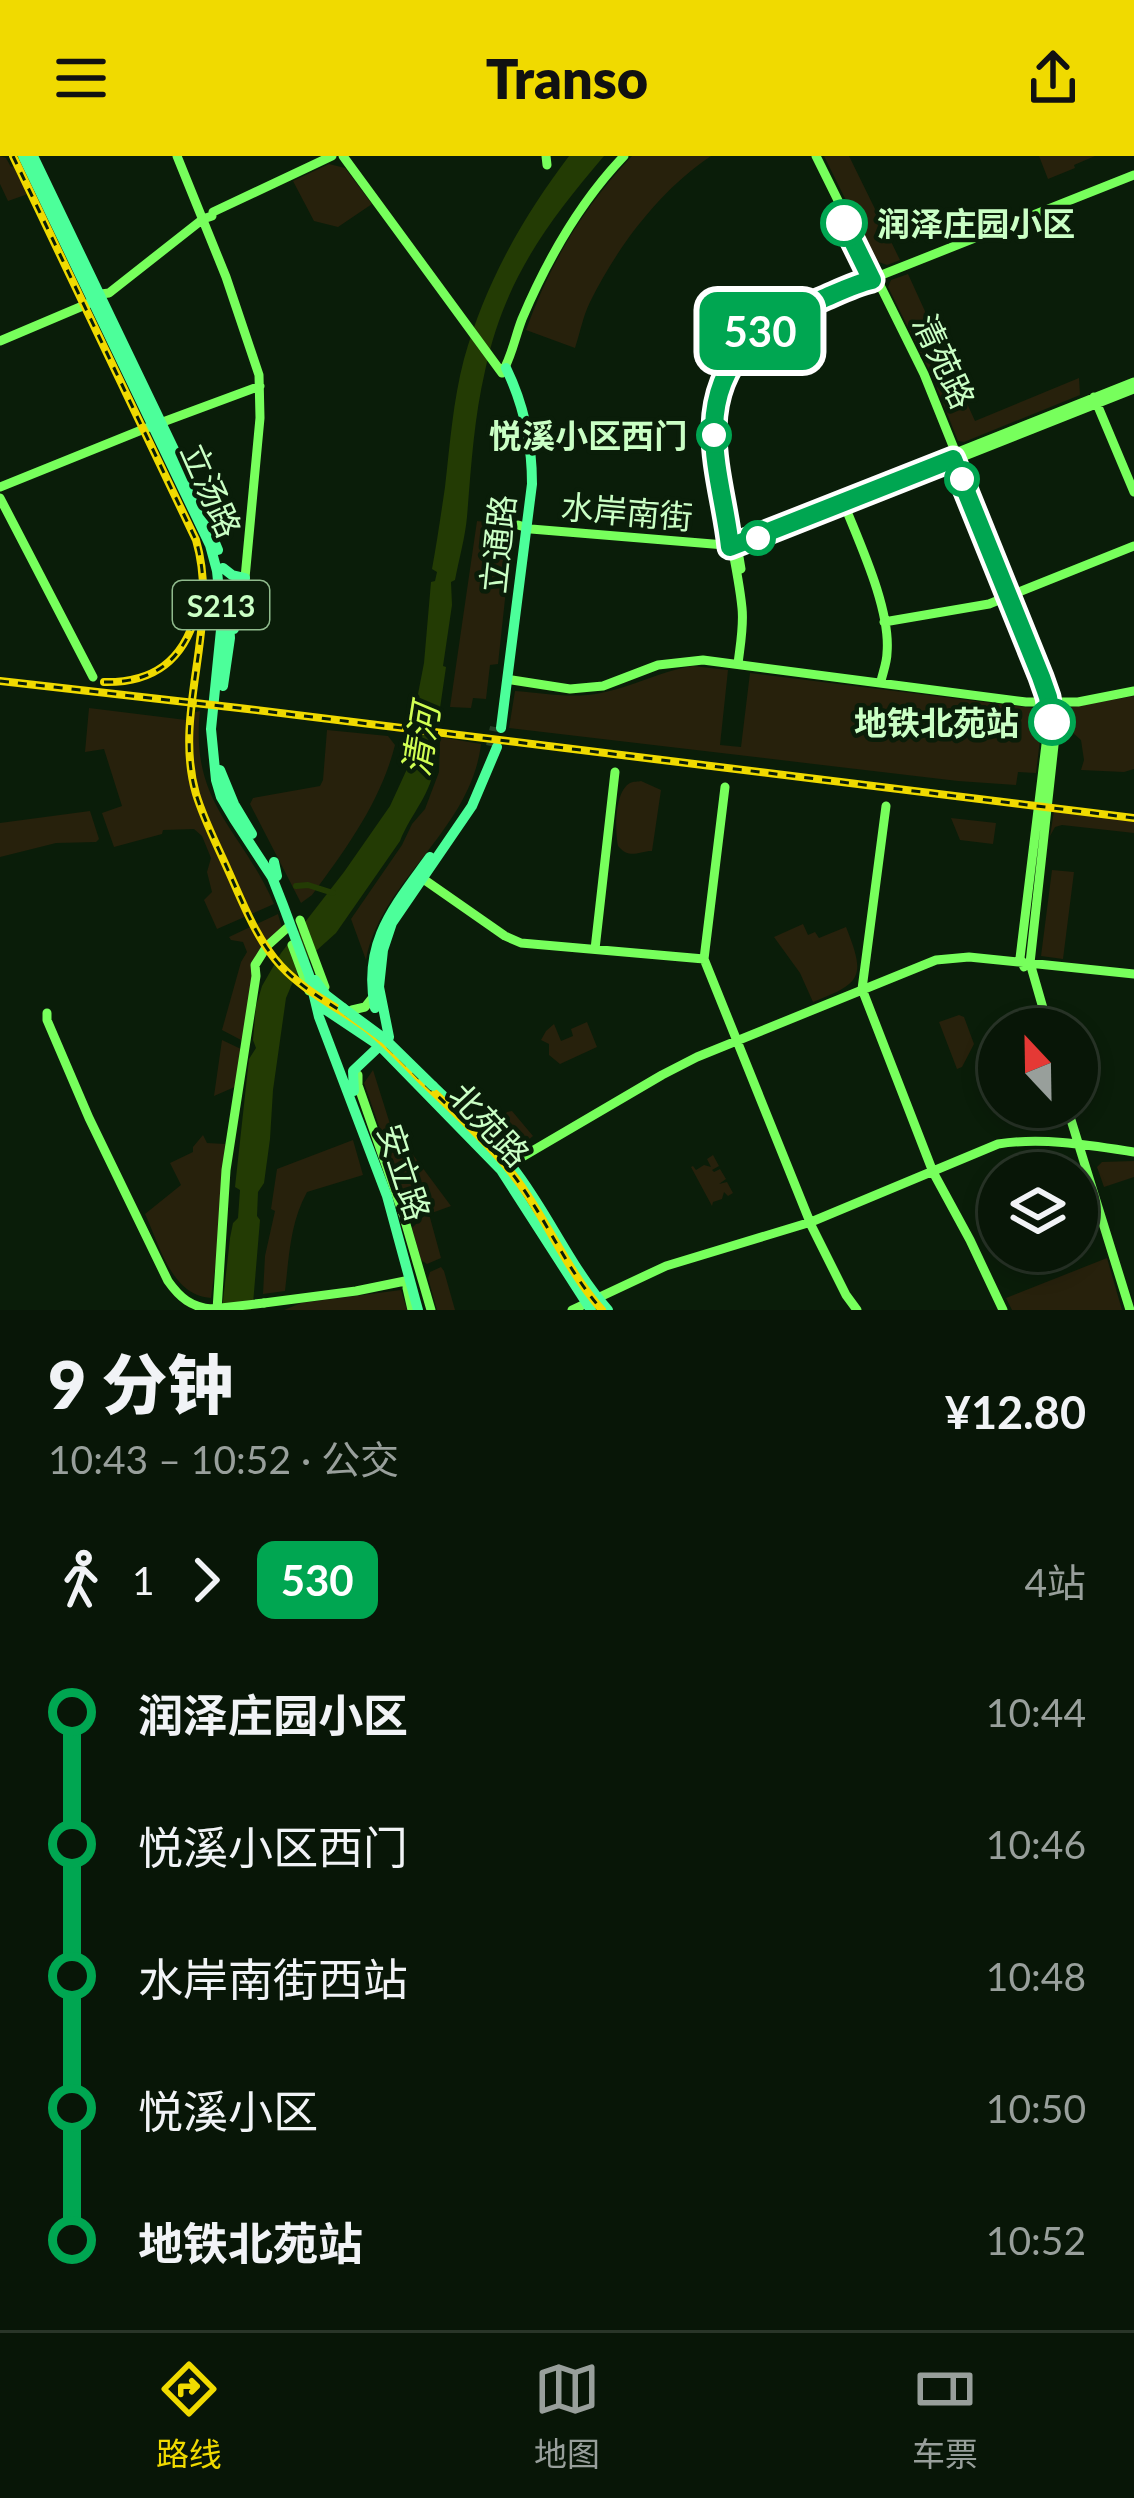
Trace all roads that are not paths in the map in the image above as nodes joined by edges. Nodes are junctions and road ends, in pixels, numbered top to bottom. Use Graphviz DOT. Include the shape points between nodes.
graph roads {
  1 [pos="34,156"];
  2 [pos="178,156"];
  3 [pos="332,156"];
  4 [pos="346,156"];
  5 [pos="625,156"];
  6 [pos="814,156"];
  7 [pos="22,160"];
  8 [pos="1134,175"];
  9 [pos="43,198"];
  10 [pos="44,213"];
  11 [pos="211,216"];
  12 [pos="874,279"];
  13 [pos="99,299"];
  14 [pos="0,341"];
  15 [pos="501,365"];
  16 [pos="260,385"];
  17 [pos="1134,385"];
  18 [pos="1095,399"];
  19 [pos="525,419"];
  20 [pos="156,423"];
  21 [pos="532,436"];
  22 [pos="955,455"];
  23 [pos="0,485"];
  24 [pos="1134,492"];
  25 [pos="0,498"];
  26 [pos="844,504"];
  27 [pos="525,526"];
  28 [pos="734,543"];
  29 [pos="1134,546"];
  30 [pos="223,568"];
  31 [pos="245,578"];
  32 [pos="1012,596"];
  33 [pos="884,622"];
  34 [pos="230,638"];
  35 [pos="740,664"];
  36 [pos="93,677"];
  37 [pos="512,680"];
  38 [pos="881,681"];
  39 [pos="1134,691"];
  40 [pos="1052,700"];
  41 [pos="1054,728"];
  42 [pos="615,772"];
  43 [pos="725,788"];
  44 [pos="221,796"];
  45 [pos="886,806"];
  46 [pos="231,810"];
  47 [pos="247,816"];
  48 [pos="263,860"];
  49 [pos="277,876"];
  50 [pos="418,876"];
  51 [pos="1039,917"];
  52 [pos="293,927"];
  53 [pos="1028,928"];
  54 [pos="595,949"];
  55 [pos="704,959"];
  56 [pos="1027,965"];
  57 [pos="311,975"];
  58 [pos="1134,976"];
  59 [pos="327,990"];
  60 [pos="863,991"];
  61 [pos="373,997"];
  62 [pos="317,1006"];
  63 [pos="1040,1008"];
  64 [pos="348,1009"];
  65 [pos="383,1038"];
  66 [pos="738,1041"];
  67 [pos="334,1054"];
  68 [pos="365,1059"];
  69 [pos="355,1093"];
  70 [pos="473,1124"];
  71 [pos="1076,1128"];
  72 [pos="1081,1144"];
  73 [pos="1134,1152"];
  74 [pos="506,1168"];
  75 [pos="933,1172"];
  76 [pos="815,1228"];
  77 [pos="405,1278"];
  78 [pos="597,1306"];
  79 [pos="198,1307"];
  80 [pos="1132,1307"];
  81 [pos="214,1308"];
  82 [pos="422,1310"];
  83 [pos="572,1310"];
  84 [pos="857,1310"];
  85 [pos="1003,1310"];
  1 -- 13 [label="main road, 立汤路 / S213"];
  2 -- 11 [label="street"];
  3 -- 11 [label="street"];
  4 -- 15 [label="street"];
  5 -- 15 [label="street" via="569,228"];
  6 -- 12 [label="street, 清苑路"];
  7 -- 9 [label="main road, 立汤路 / S213"];
  8 -- 12 [label="street"];
  9 -- 10 [label="main road"];
  9 -- 13 [label="main road, 立汤路 / S213" via="70,262"];
  11 -- 13 [label="street"];
  11 -- 16 [label="street"];
  12 -- 22 [label="street, 清苑路"];
  12 -- 28 [label="street" via="777,324 730,378 719,432"];
  13 -- 14 [label="street"];
  13 -- 20 [label="main road, 立汤路 / S213"];
  13 -- 20 [label="main road, 立汤路 / S213" via="127,380"];
  15 -- 19 [label="main road, 立通路"];
  15 -- 27 [label="main road, 立通路" via="524,436"];
  16 -- 20 [label="street"];
  16 -- 31 [label="street"];
  17 -- 18 [label="street, 水岸南街"];
  18 -- 22 [label="street, 水岸南街"];
  18 -- 24 [label="street"];
  19 -- 21 [label="main road"];
  19 -- 27 [label="main road, 立通路" via="532,468"];
  20 -- 23 [label="street"];
  20 -- 30 [label="main road, 立汤路 / S213" via="204,512"];
  20 -- 44 [label="main road, 立汤路 / S213" via="217,571 212,756"];
  22 -- 26 [label="street, 水岸南街"];
  22 -- 28 [label="street, 水岸南街"];
  22 -- 32 [label="street, 清苑路"];
  25 -- 36 [label="street"];
  26 -- 28 [label="street, 水岸南街"];
  26 -- 33 [label="street"];
  27 -- 27 [label="main road, 立通路" via="523,583 498,728 509,611"];
  27 -- 28 [label="street, 水岸南街"];
  28 -- 35 [label="street"];
  29 -- 32 [label="street"];
  30 -- 31 [label="main road"];
  30 -- 34 [label="main road, 立汤路 / S213"];
  31 -- 34 [label="main road"];
  32 -- 33 [label="street"];
  32 -- 40 [label="street, 清苑路"];
  33 -- 38 [label="street"];
  34 -- 46 [label="main road, 立汤路 / S213" via="217,746"];
  35 -- 37 [label="street" via="667,663 571,689"];
  35 -- 38 [label="street"];
  38 -- 40 [label="street"];
  39 -- 40 [label="street"];
  40 -- 41 [label="street, 清苑路"];
  41 -- 51 [label="street, 清苑路" via="1060,736"];
  41 -- 53 [label="street, 清苑路"];
  42 -- 54 [label="street"];
  43 -- 55 [label="street"];
  44 -- 46 [label="main road"];
  44 -- 48 [label="main road, 立汤路 / S213"];
  45 -- 60 [label="street"];
  46 -- 47 [label="main road"];
  46 -- 49 [label="main road, 立汤路 / S213"];
  48 -- 49 [label="main road"];
  48 -- 52 [label="main road, 立汤路 / S213"];
  49 -- 52 [label="main road, 立汤路 / S213"];
  50 -- 50 [label="main road" via="477,799 494,746 467,805"];
  50 -- 54 [label="street" via="520,944"];
  50 -- 61 [label="main road" via="386,918"];
  50 -- 65 [label="main road" via="382,950"];
  51 -- 53 [label="street"];
  51 -- 56 [label="street, 清苑路" via="1035,959"];
  52 -- 57 [label="main road"];
  52 -- 81 [label="street" via="255,965"];
  53 -- 56 [label="street, 清苑路"];
  54 -- 55 [label="street"];
  55 -- 66 [label="street"];
  56 -- 58 [label="street"];
  56 -- 60 [label="street" via="945,961"];
  56 -- 63 [label="street, 清苑路"];
  57 -- 59 [label="main road"];
  57 -- 62 [label="main road, 安立路"];
  57 -- 64 [label="main road, 北苑路"];
  59 -- 64 [label="street, 北苑路"];
  60 -- 66 [label="street"];
  60 -- 75 [label="street"];
  61 -- 64 [label="street"];
  61 -- 65 [label="main road"];
  62 -- 65 [label="main road, 北苑路"];
  62 -- 67 [label="main road, 安立路"];
  62 -- 69 [label="main road, 安立路"];
  64 -- 65 [label="street, 北苑路"];
  64 -- 70 [label="main road, 北苑路, bridge"];
  65 -- 68 [label="main road"];
  65 -- 70 [label="street, 北苑路"];
  65 -- 74 [label="main road, 北苑路"];
  66 -- 74 [label="street" via="662,1075"];
  66 -- 76 [label="street"];
  67 -- 77 [label="street, 安立路"];
  67 -- 82 [label="main road, 安立路"];
  68 -- 69 [label="main road, 安立路" via="353,1071"];
  68 -- 82 [label="street, 安立路" via="358,1085 404,1214"];
  69 -- 82 [label="main road, 安立路"];
  70 -- 74 [label="main road, 北苑路"];
  71 -- 72 [label="street"];
  72 -- 73 [label="street"];
  72 -- 75 [label="street" via="998,1144"];
  72 -- 80 [label="street"];
  74 -- 78 [label="main road, 北苑路"];
  75 -- 76 [label="street"];
  75 -- 85 [label="street"];
  76 -- 78 [label="street" via="666,1266"];
  76 -- 84 [label="street"];
  77 -- 81 [label="street, bridge"];
  77 -- 82 [label="street, 安立路"];
  78 -- 83 [label="street"];
  79 -- 79 [label="street" via="173,1281 47,1013 168,1281"];
  79 -- 81 [label="street"];
}
